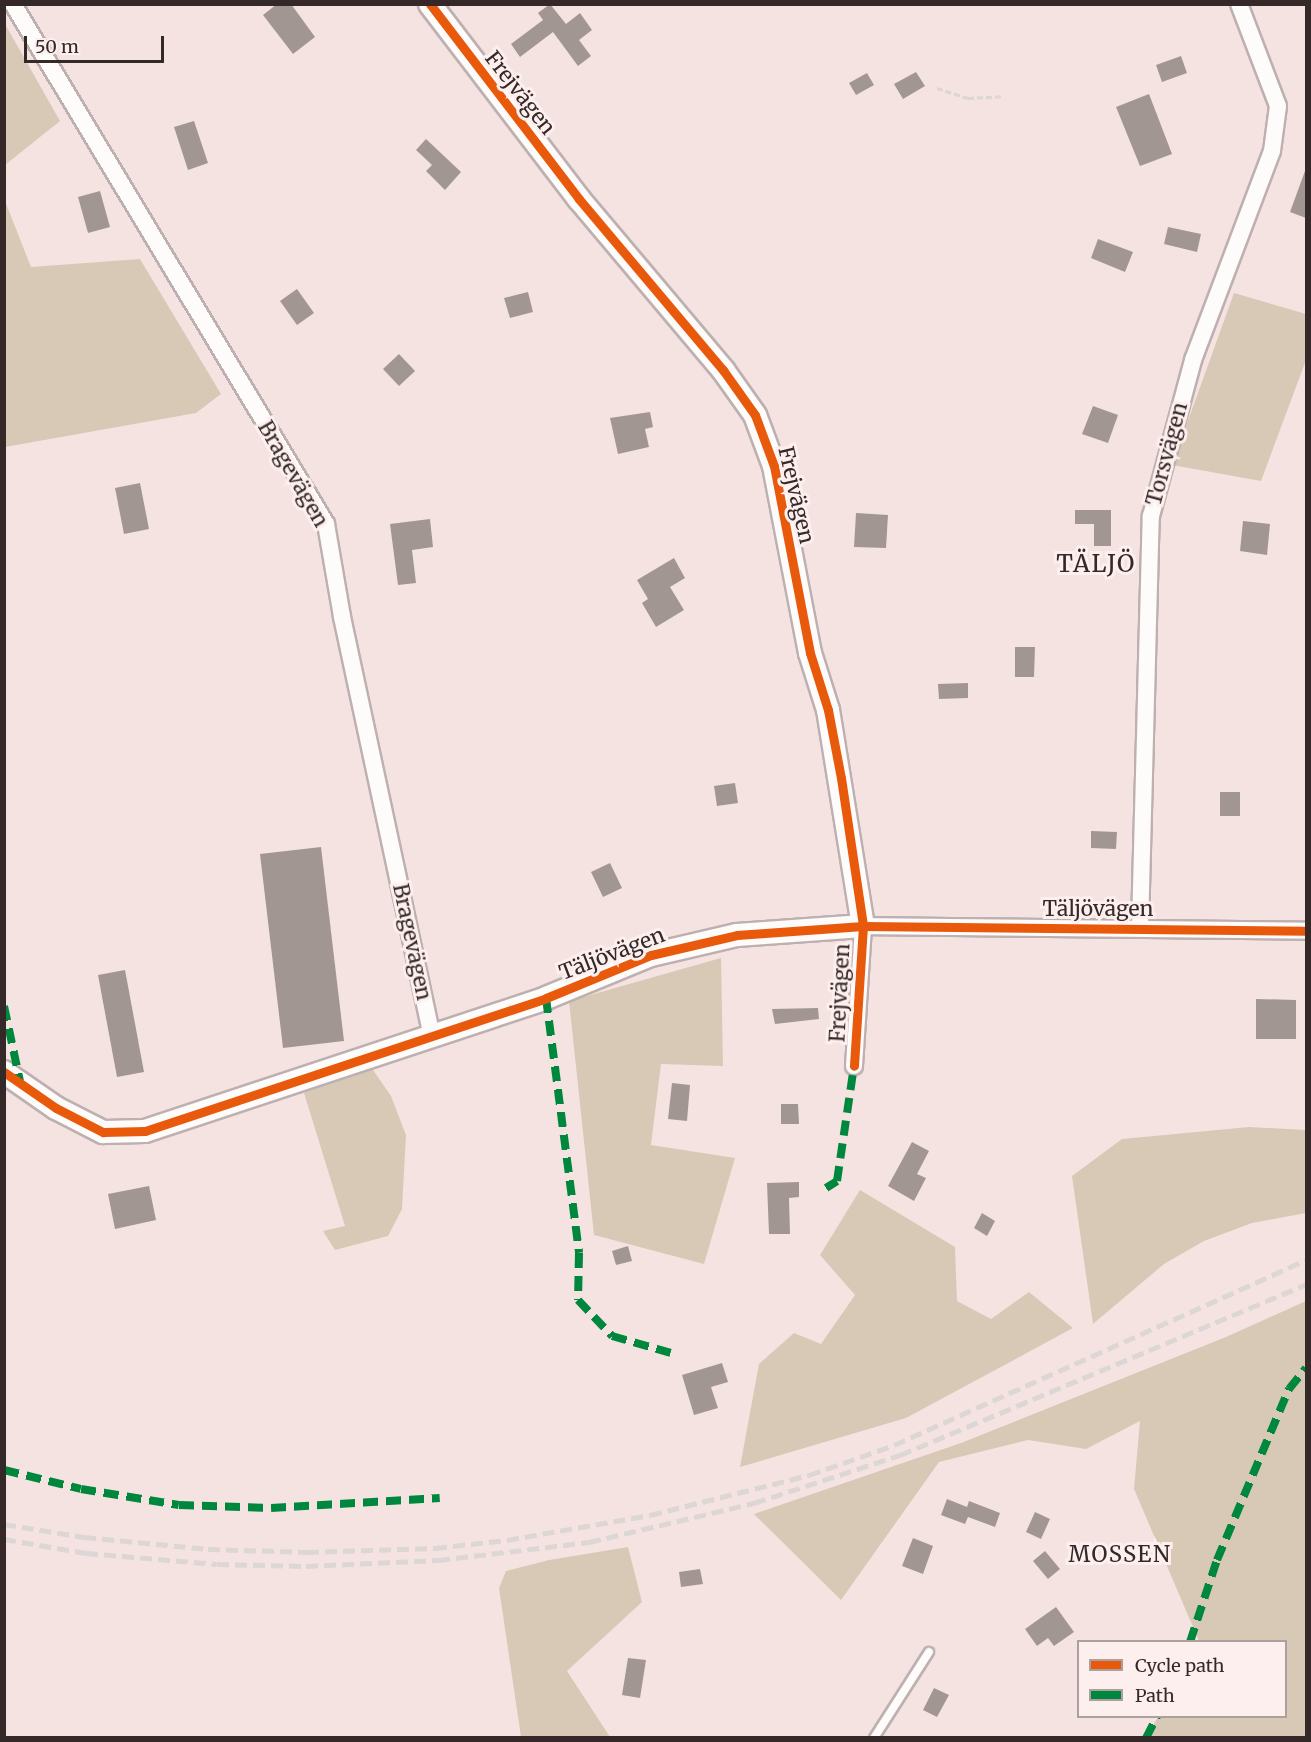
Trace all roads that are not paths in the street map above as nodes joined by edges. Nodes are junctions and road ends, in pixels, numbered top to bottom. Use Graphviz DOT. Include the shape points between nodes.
graph roads {
  1 [pos="13,4"];
  2 [pos="430,4"];
  3 [pos="1239,4"];
  4 [pos="862,926"];
  5 [pos="1140,927"];
  6 [pos="1306,931"];
  7 [pos="432,1037"];
  8 [pos="854,1066"];
  9 [pos="4,1072"];
  10 [pos="929,1652"];
  11 [pos="874,1737"];
  1 -- 7 [label="street, Bragevägen" via="326,524 342,617"];
  2 -- 4 [label="street, Frejvägen" via="579,199 723,370 755,415 774,466 810,653 828,710"];
  3 -- 5 [label="street, Torsvägen" via="1278,106 1272,152 1193,360 1151,516"];
  4 -- 5 [label="street, Täljövägen"];
  4 -- 7 [label="street, Täljövägen" via="737,935 651,955 602,977"];
  4 -- 8 [label="street, Frejvägen"];
  5 -- 6 [label="street, Täljövägen"];
  7 -- 9 [label="street, Täljövägen" via="146,1131 124,1133 103,1132 56,1108"];
  10 -- 11 [label="lane"];
}
